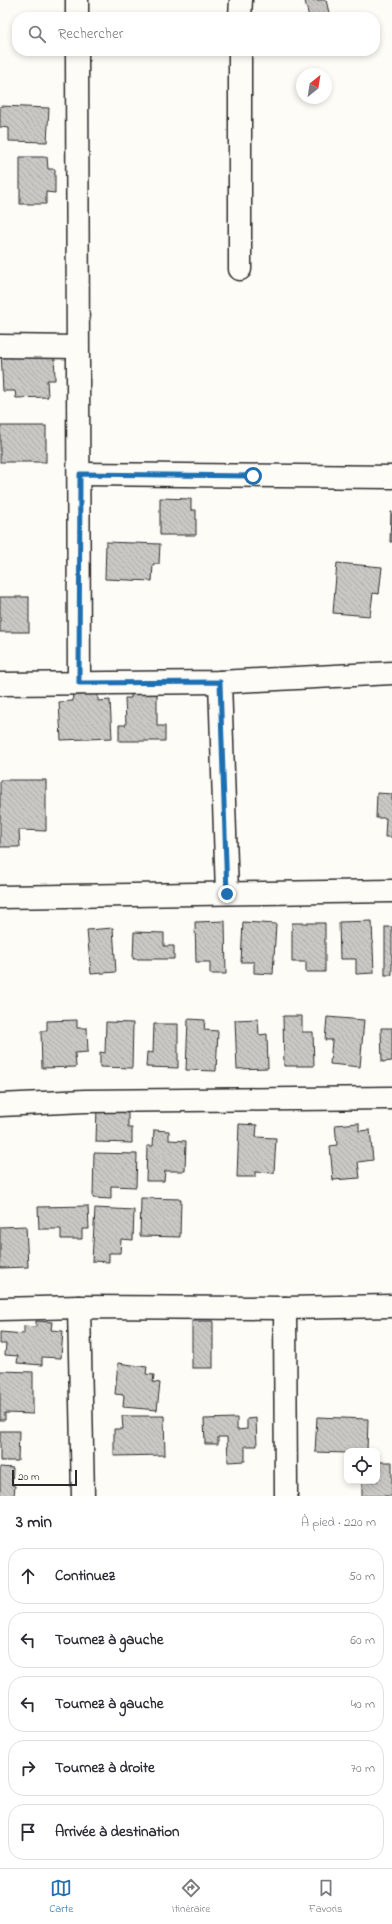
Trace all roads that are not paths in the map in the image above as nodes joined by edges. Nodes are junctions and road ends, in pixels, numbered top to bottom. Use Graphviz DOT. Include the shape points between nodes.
graph roads {
  1 [pos="77,0"];
  2 [pos="241,0"];
  3 [pos="77,12"];
  4 [pos="240,12"];
  5 [pos="77,56"];
  6 [pos="240,56"];
  7 [pos="240,269"];
  8 [pos="0,346"];
  9 [pos="77,347"];
  10 [pos="80,474"];
  11 [pos="392,477"];
  12 [pos="392,673"];
  13 [pos="220,682"];
  14 [pos="79,683"];
  15 [pos="0,684"];
  16 [pos="392,891"];
  17 [pos="227,894"];
  18 [pos="0,897"];
  19 [pos="392,1098"];
  20 [pos="0,1105"];
  21 [pos="392,1306"];
  22 [pos="79,1307"];
  23 [pos="284,1308"];
  24 [pos="0,1309"];
  25 [pos="83,1496"];
  26 [pos="286,1496"];
  1 -- 3 [label="street"];
  2 -- 4 [label="street"];
  5 -- 9 [label="street"];
  6 -- 7 [label="street"];
  8 -- 9 [label="street"];
  9 -- 10 [label="street"];
  10 -- 11 [label="street"];
  10 -- 14 [label="street"];
  12 -- 13 [label="street"];
  13 -- 14 [label="street"];
  13 -- 17 [label="street"];
  14 -- 15 [label="street"];
  16 -- 17 [label="street"];
  17 -- 18 [label="street"];
  19 -- 20 [label="street"];
  21 -- 23 [label="street"];
  22 -- 23 [label="street"];
  22 -- 24 [label="street"];
  22 -- 25 [label="street"];
  23 -- 26 [label="street"];
}
